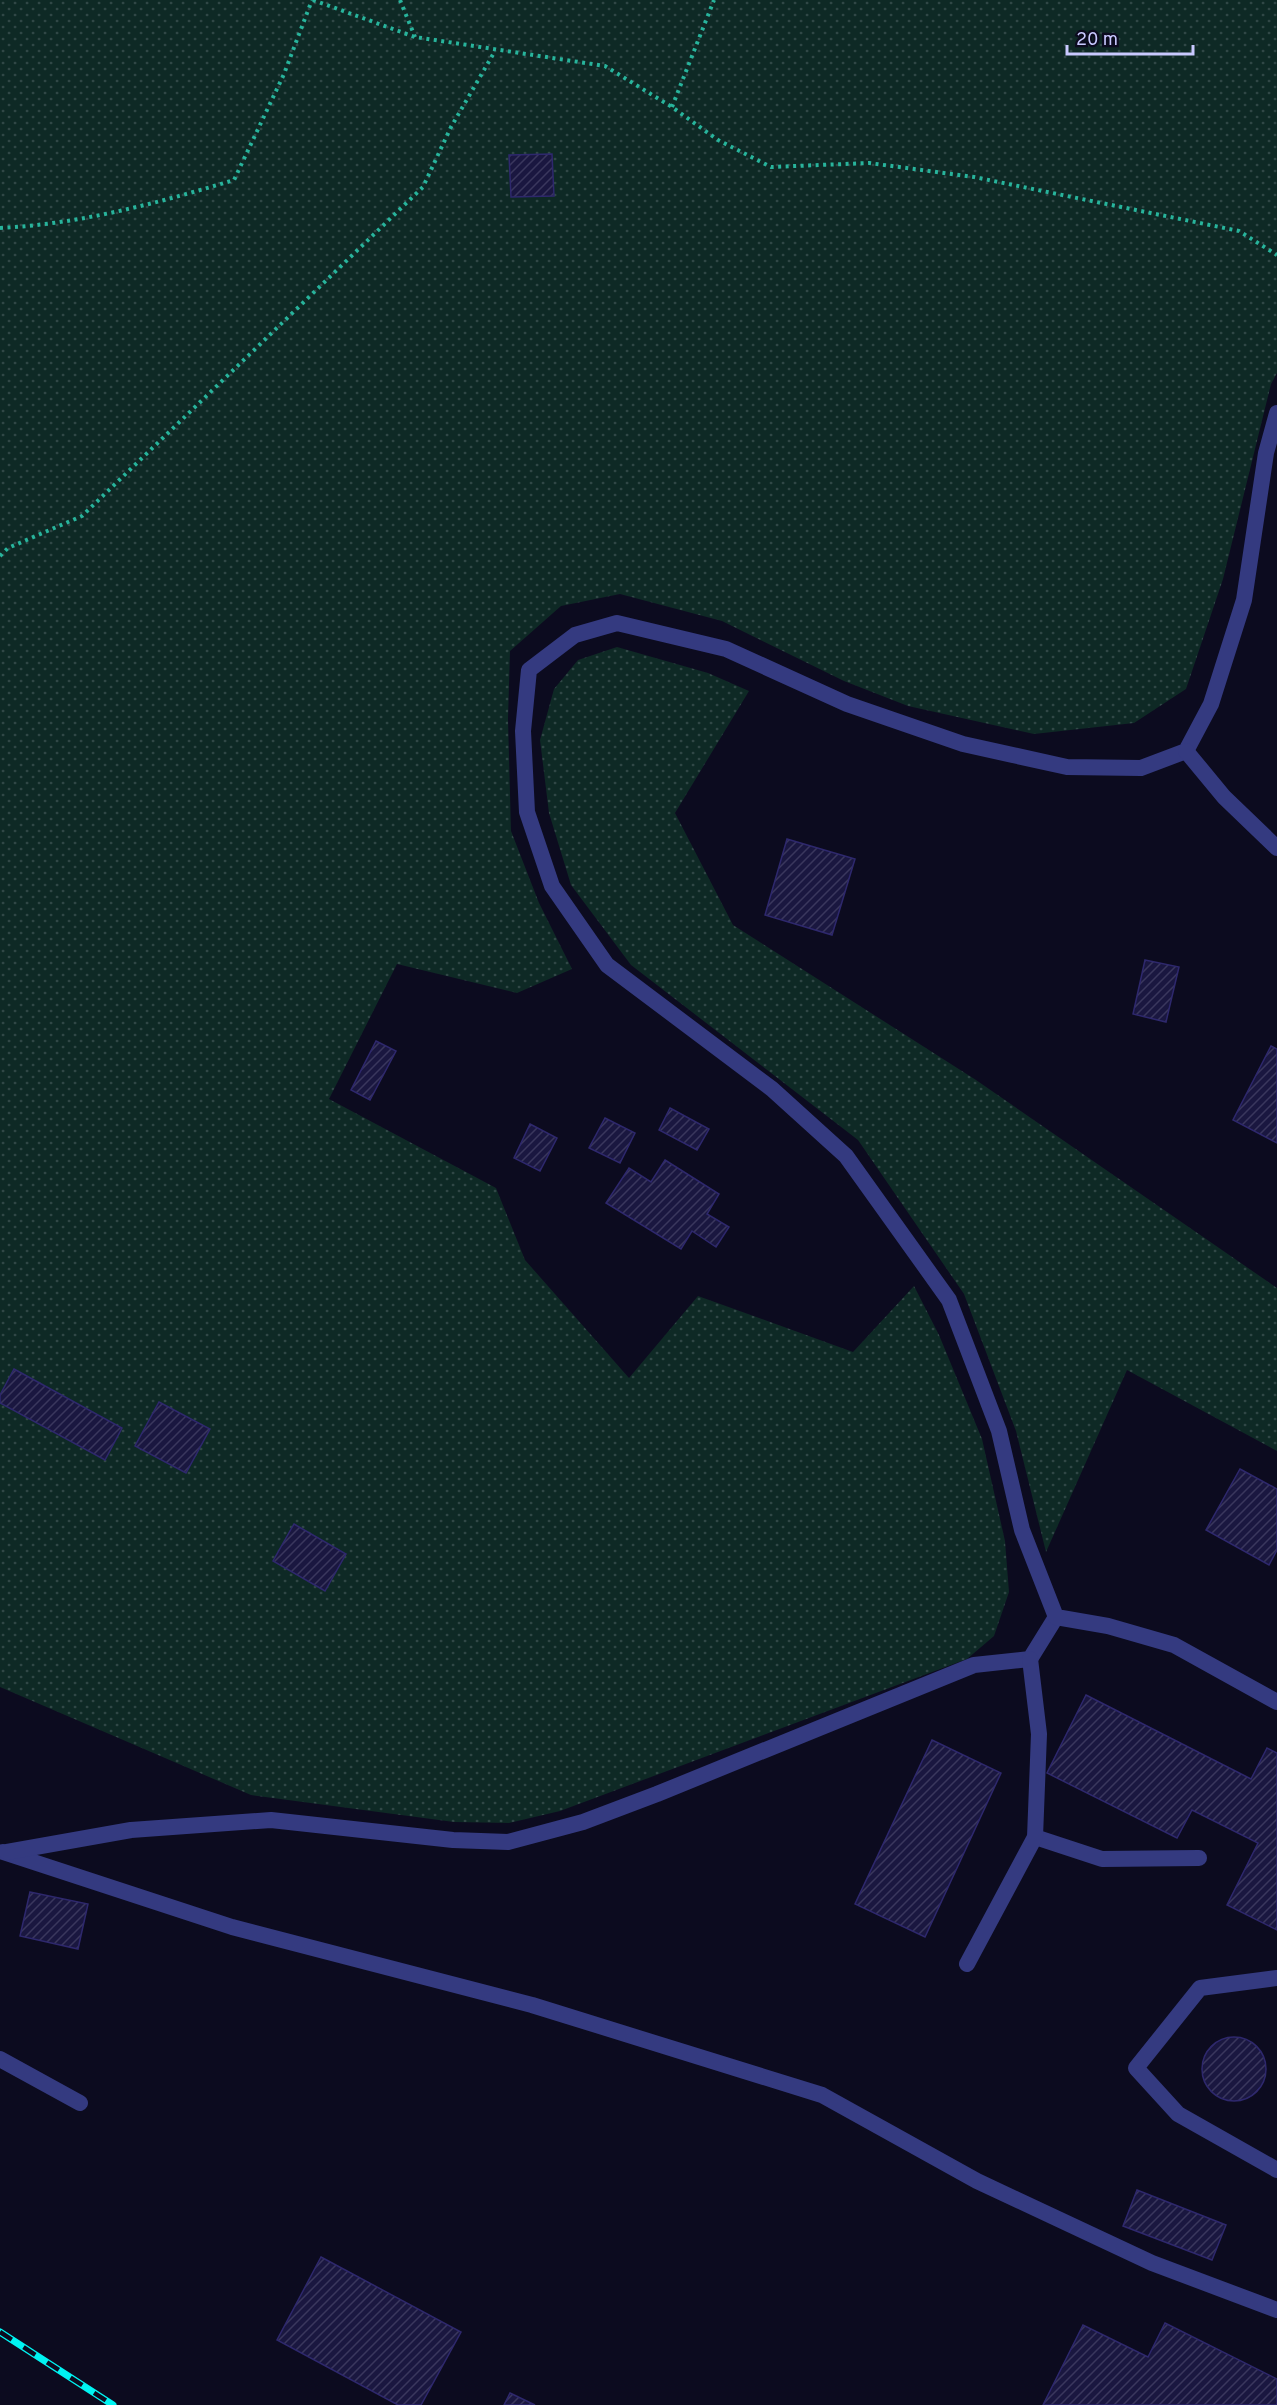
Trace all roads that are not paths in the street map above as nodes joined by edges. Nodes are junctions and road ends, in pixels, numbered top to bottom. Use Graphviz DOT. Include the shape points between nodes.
graph roads {
  1 [pos="1277,413"];
  2 [pos="1186,751"];
  3 [pos="1277,848"];
  4 [pos="1056,1617"];
  5 [pos="1030,1659"];
  6 [pos="1277,1702"];
  7 [pos="1035,1838"];
  8 [pos="1,1852"];
  9 [pos="1199,1858"];
  10 [pos="967,1964"];
  11 [pos="1277,1978"];
  12 [pos="0,2059"];
  13 [pos="80,2103"];
  14 [pos="1277,2170"];
  15 [pos="1277,2310"];
  1 -- 2 [label="street" via="1266,453 1244,600 1211,704"];
  2 -- 3 [label="street" via="1224,797"];
  2 -- 4 [label="street" via="1141,768 1067,767 963,744 847,704 726,649 617,622 575,635 529,670 523,731 527,812 552,886 607,965 772,1089 846,1156 950,1300 999,1431 1022,1530"];
  4 -- 5 [label="street"];
  4 -- 6 [label="street" via="1174,1644"];
  5 -- 7 [label="street" via="1038,1734"];
  5 -- 8 [label="street" via="974,1665 657,1794 583,1822 508,1842 453,1840 271,1820 130,1830"];
  7 -- 9 [label="street" via="1102,1858"];
  7 -- 10 [label="street"];
  8 -- 15 [label="street" via="232,1927 532,2005 822,2095 977,2181 1152,2263"];
  11 -- 14 [label="street" via="1200,1988 1136,2068 1178,2114"];
  12 -- 13 [label="street"];
}
